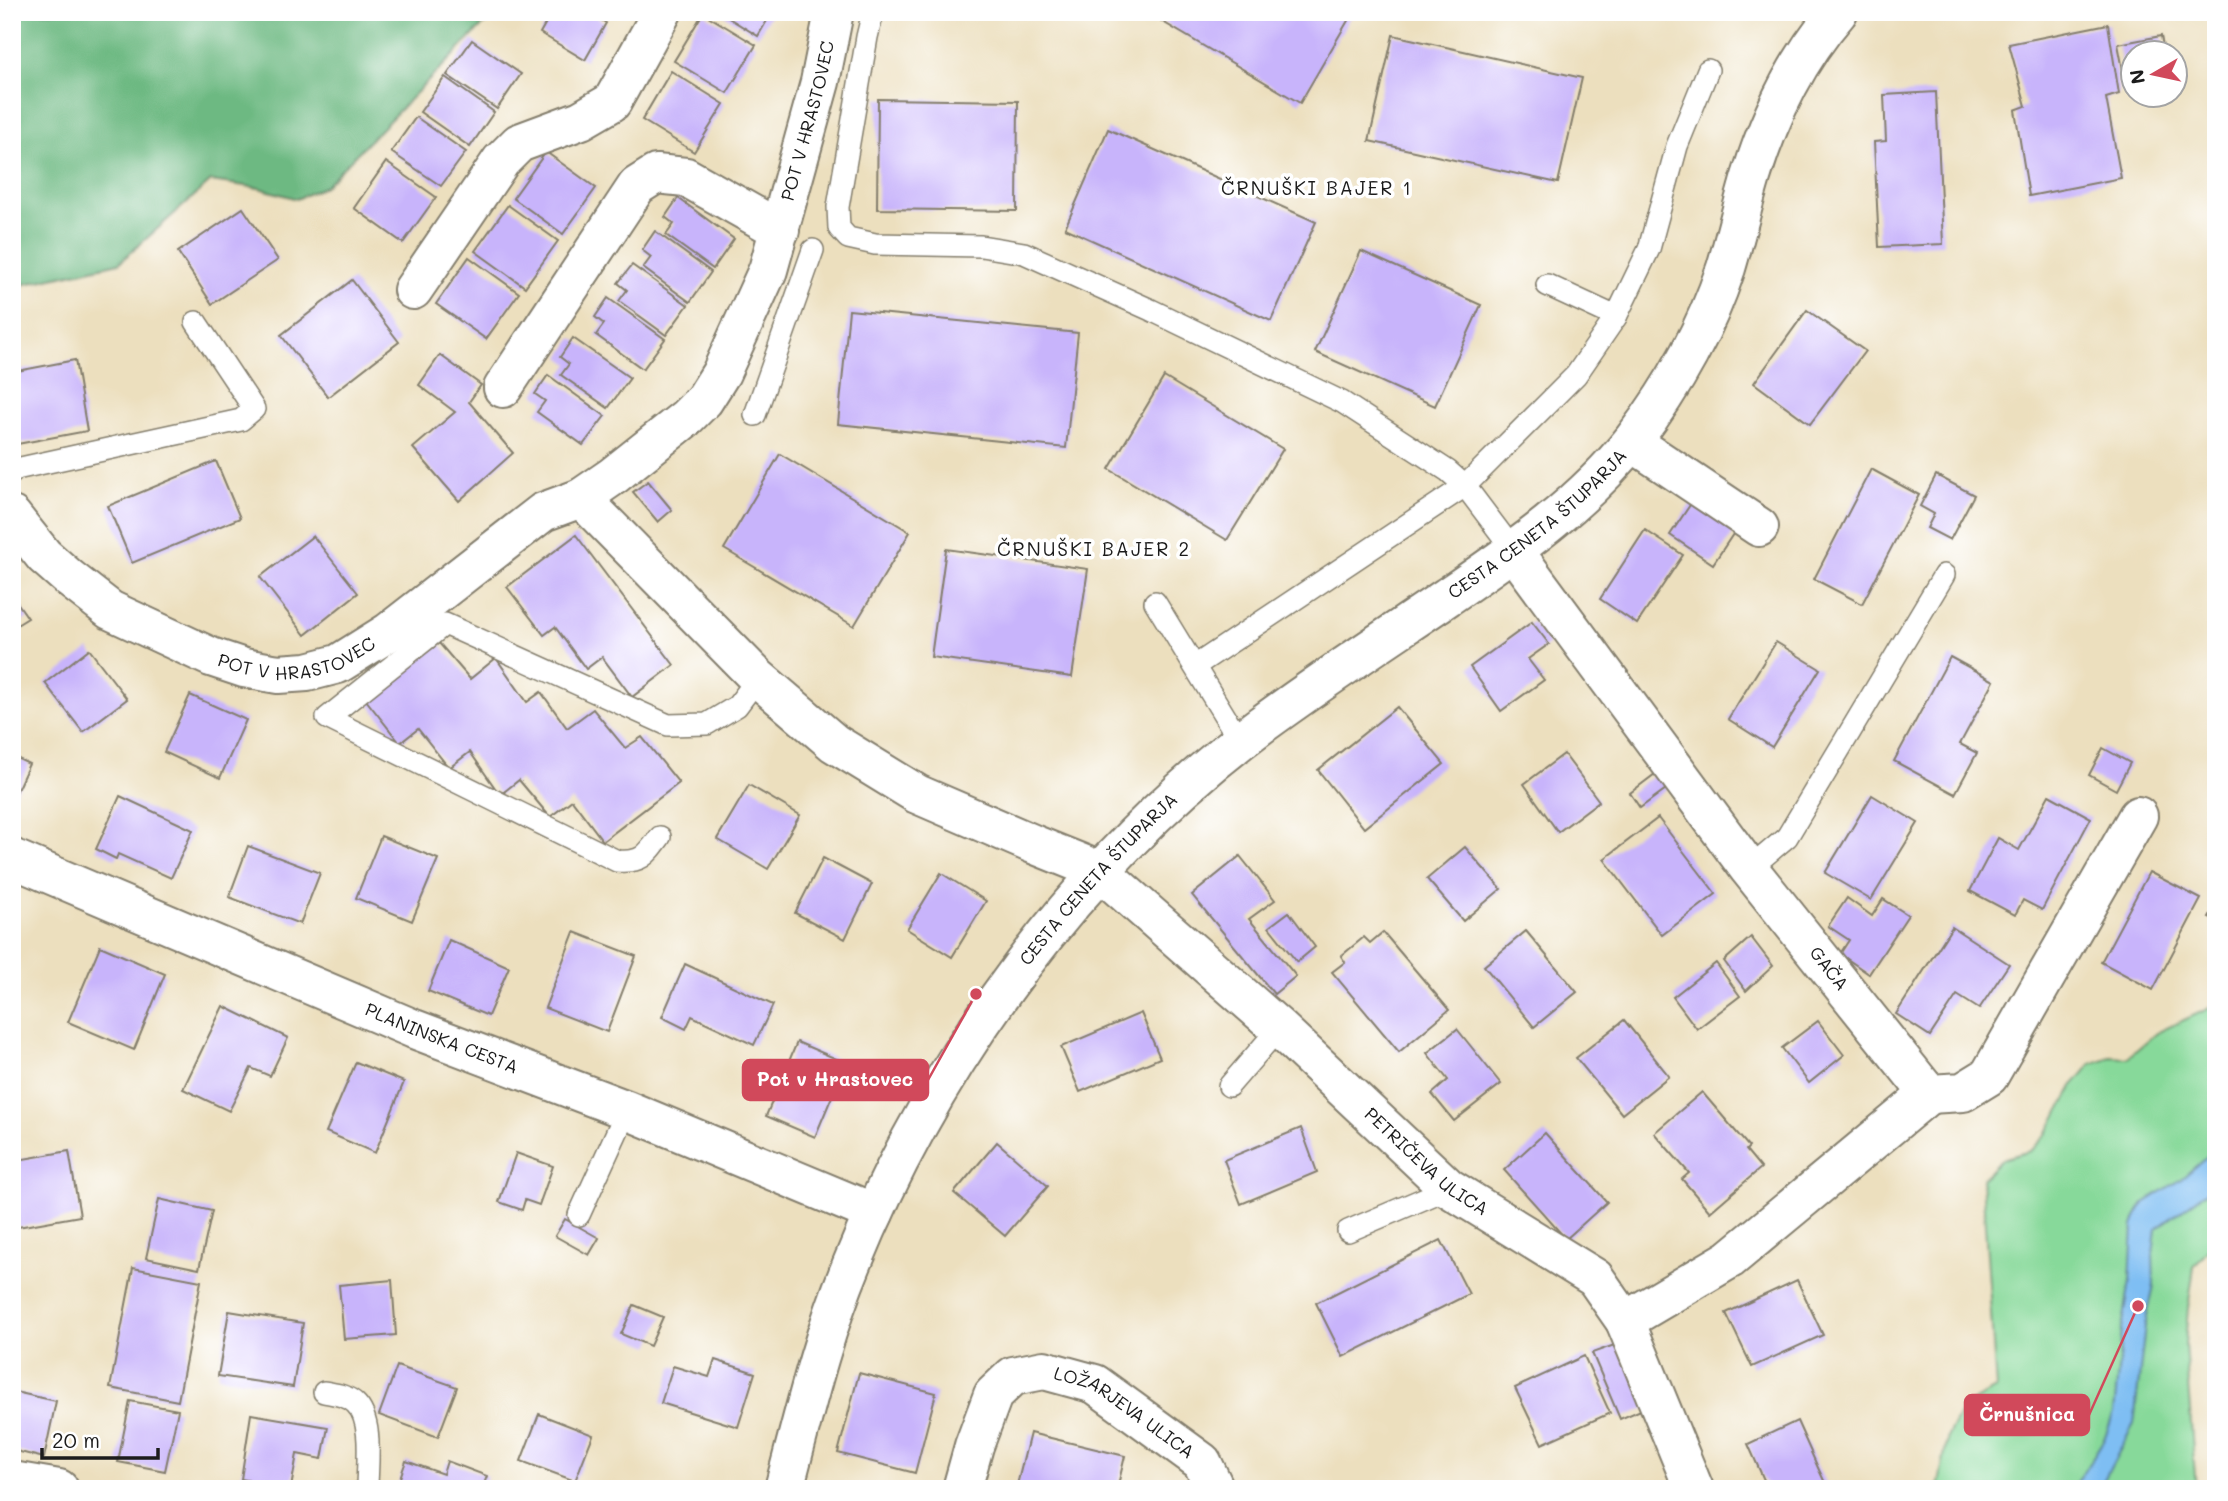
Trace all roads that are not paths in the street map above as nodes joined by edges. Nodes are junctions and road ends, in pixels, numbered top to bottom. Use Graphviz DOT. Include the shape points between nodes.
graph roads {
  1 [pos="662,12"];
  2 [pos="834,12"];
  3 [pos="873,12"];
  4 [pos="1838,12"];
  5 [pos="1709,70"];
  6 [pos="780,230"];
  7 [pos="813,250"];
  8 [pos="1547,285"];
  9 [pos="413,290"];
  10 [pos="1616,317"];
  11 [pos="196,322"];
  12 [pos="503,388"];
  13 [pos="755,415"];
  14 [pos="1632,442"];
  15 [pos="12,472"];
  16 [pos="1465,486"];
  17 [pos="581,498"];
  18 [pos="12,516"];
  19 [pos="1759,527"];
  20 [pos="1514,551"];
  21 [pos="1944,575"];
  22 [pos="1156,602"];
  23 [pos="1195,666"];
  24 [pos="758,678"];
  25 [pos="1240,741"];
  26 [pos="2138,816"];
  27 [pos="660,837"];
  28 [pos="12,858"];
  29 [pos="1749,869"];
  30 [pos="1100,870"];
  31 [pos="1279,1028"];
  32 [pos="1229,1086"];
  33 [pos="1929,1094"];
  34 [pos="626,1110"];
  35 [pos="1448,1188"];
  36 [pos="874,1213"];
  37 [pos="579,1215"];
  38 [pos="1348,1231"];
  39 [pos="1625,1321"];
  40 [pos="324,1392"];
  41 [pos="12,1480"];
  42 [pos="59,1489"];
  43 [pos="367,1489"];
  44 [pos="785,1489"];
  45 [pos="961,1489"];
  46 [pos="1215,1489"];
  47 [pos="1694,1489"];
  1 -- 9 [label="street" via="611,102 582,120 519,143 501,161"];
  2 -- 6 [label="street, POT V HRASTOVEC"];
  3 -- 16 [label="lane" via="838,207 839,228 848,238 875,244 981,246 1024,253 1342,402"];
  4 -- 14 [label="street, CESTA CENETA ŠTUPARJA" via="1801,61 1781,99 1752,174 1725,270 1691,350"];
  5 -- 10 [label="lane" via="1677,146 1650,249"];
  6 -- 12 [label="street" via="686,177 656,174 636,186"];
  6 -- 17 [label="street, POT V HRASTOVEC" via="768,270 704,400"];
  7 -- 13 [label="lane"];
  8 -- 10 [label="lane"];
  10 -- 16 [label="lane" via="1576,375"];
  11 -- 15 [label="lane" via="254,409 241,420"];
  14 -- 19 [label="street, CESTA CENETA ŠTUPARJA"];
  14 -- 20 [label="street, CESTA CENETA ŠTUPARJA" via="1581,496"];
  16 -- 20 [label="lane"];
  16 -- 23 [label="lane"];
  17 -- 18 [label="street, POT V HRASTOVEC" via="543,512 389,632 338,664 278,674 211,657 110,610 44,556"];
  17 -- 24 [label="street"];
  20 -- 25 [label="street, CESTA CENETA ŠTUPARJA"];
  20 -- 29 [label="street, GAČA"];
  21 -- 29 [label="lane" via="1787,837"];
  22 -- 23 [label="lane"];
  23 -- 25 [label="lane"];
  24 -- 27 [label="lane" via="737,706 708,724 668,725 446,624 327,718 617,861 633,862 647,855"];
  24 -- 30 [label="street" via="834,743 917,794"];
  25 -- 30 [label="street, CESTA CENETA ŠTUPARJA" via="1165,805"];
  26 -- 33 [label="street" via="1989,1076 1963,1092"];
  28 -- 34 [label="street, PLANINSKA CESTA" via="414,1029"];
  29 -- 33 [label="street, GAČA"];
  30 -- 31 [label="street, PETRIČEVA ULICA"];
  30 -- 36 [label="street, CESTA CENETA ŠTUPARJA" via="992,1006 925,1115"];
  31 -- 32 [label="lane"];
  31 -- 35 [label="street, PETRIČEVA ULICA"];
  33 -- 39 [label="street" via="1730,1259"];
  34 -- 36 [label="street, PLANINSKA CESTA"];
  34 -- 37 [label="lane"];
  35 -- 38 [label="lane"];
  35 -- 39 [label="street, PETRIČEVA ULICA" via="1595,1278"];
  36 -- 44 [label="street, CESTA CENETA ŠTUPARJA" via="828,1329"];
  39 -- 47 [label="street, PETRIČEVA ULICA"];
  40 -- 43 [label="lane" via="354,1402 362,1413 368,1434"];
  41 -- 42 [label="street"];
  45 -- 46 [label="street, LOŽARJEVA ULICA" via="993,1395 1013,1376 1045,1370 1095,1384 1202,1462"];
}
